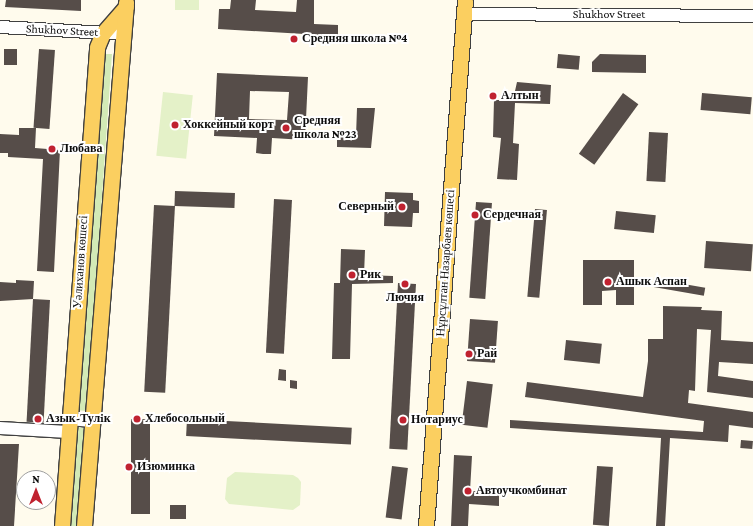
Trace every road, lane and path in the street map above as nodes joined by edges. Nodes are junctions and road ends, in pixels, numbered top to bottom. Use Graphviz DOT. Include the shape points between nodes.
graph roads {
  1 [pos="126,4"];
  2 [pos="464,7"];
  3 [pos="753,16"];
  4 [pos="0,27"];
  5 [pos="103,33"];
  6 [pos="124,34"];
  7 [pos="92,421"];
  8 [pos="69,425"];
  9 [pos="0,428"];
  10 [pos="62,526"];
  11 [pos="84,526"];
  12 [pos="426,526"];
  1 -- 5 [label="main road, Уәлиханов көшесі"];
  1 -- 6 [label="main road, Уәлиханов көшесі"];
  2 -- 3 [label="street, Shukhov Street"];
  2 -- 12 [label="main road, Нұрсұлтан Назарбаев көшесі"];
  4 -- 5 [label="street, Shukhov Street"];
  5 -- 6 [label="street, Shukhov Street"];
  5 -- 8 [label="main road, Уәлиханов көшесі" via="97,46"];
  6 -- 7 [label="main road, Уәлиханов көшесі"];
  7 -- 8 [label="street"];
  7 -- 11 [label="main road, Уәлиханов көшесі"];
  8 -- 9 [label="street"];
  8 -- 10 [label="main road, Уәлиханов көшесі"];
}
